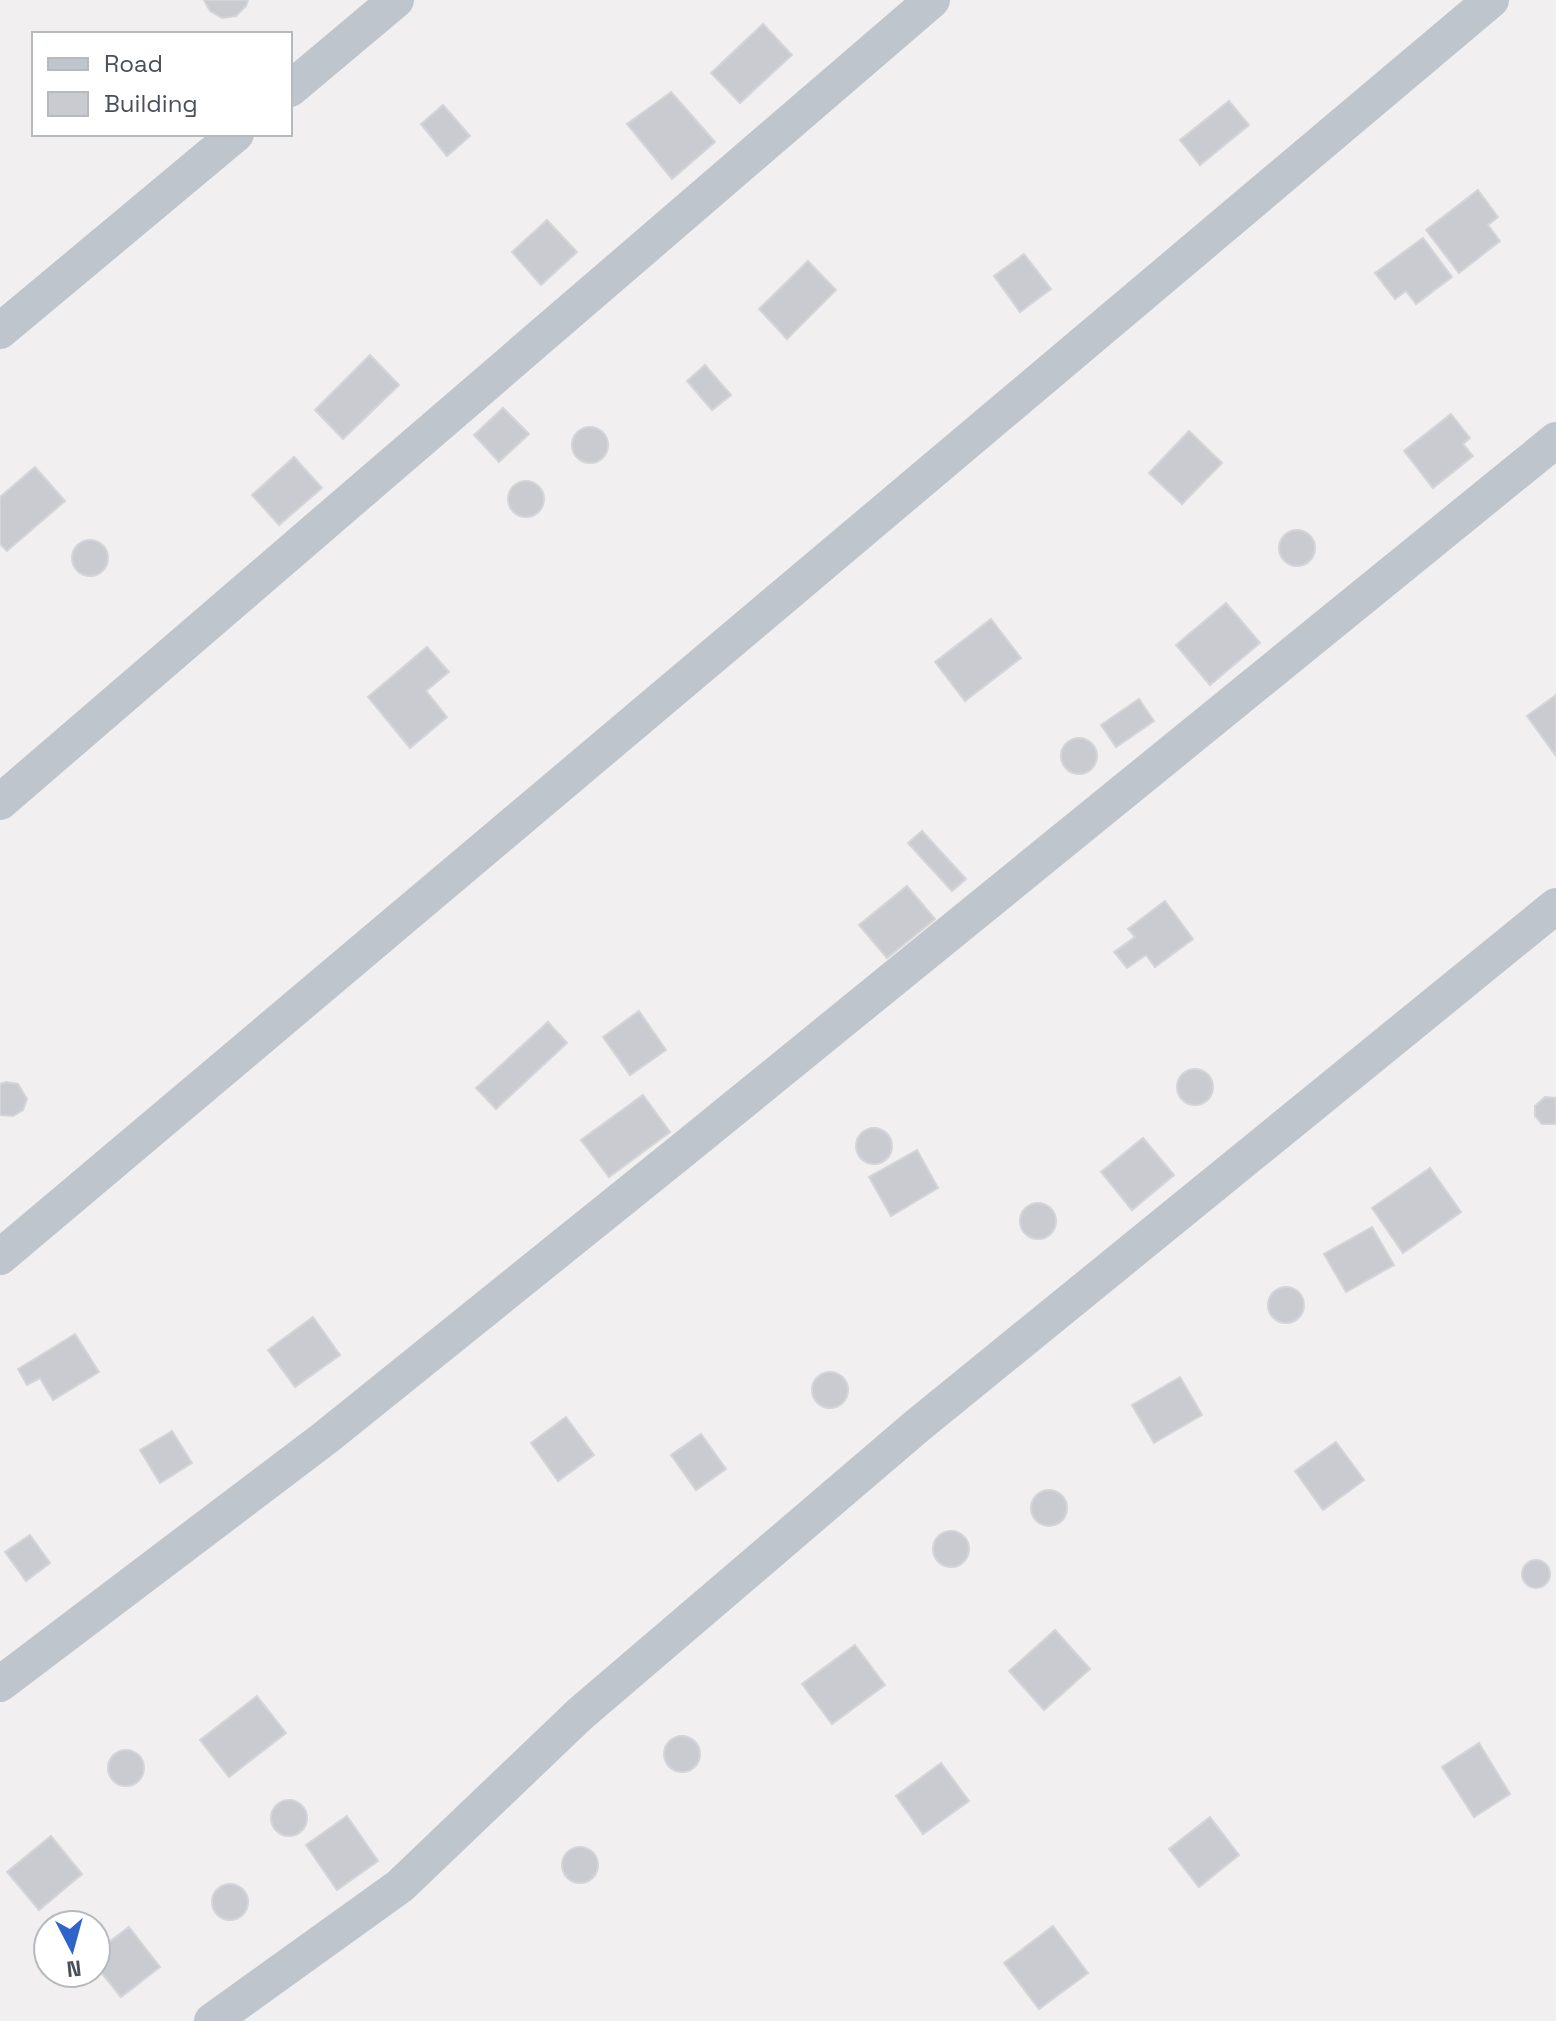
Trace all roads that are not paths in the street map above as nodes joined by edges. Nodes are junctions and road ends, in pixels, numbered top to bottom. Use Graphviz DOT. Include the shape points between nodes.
graph roads {
  1 [pos="396,0"];
  2 [pos="932,0"];
  3 [pos="1491,0"];
  4 [pos="292,87"];
  5 [pos="234,136"];
  6 [pos="0,331"];
  7 [pos="1556,440"];
  8 [pos="0,802"];
  9 [pos="1556,906"];
  10 [pos="0,1257"];
  11 [pos="0,1684"];
  12 [pos="212,2021"];
  1 -- 4 [label="street"];
  2 -- 8 [label="street"];
  3 -- 10 [label="street"];
  5 -- 6 [label="street"];
  7 -- 11 [label="street" via="325,1438"];
  9 -- 12 [label="street" via="917,1426 580,1714 400,1886"];
}
